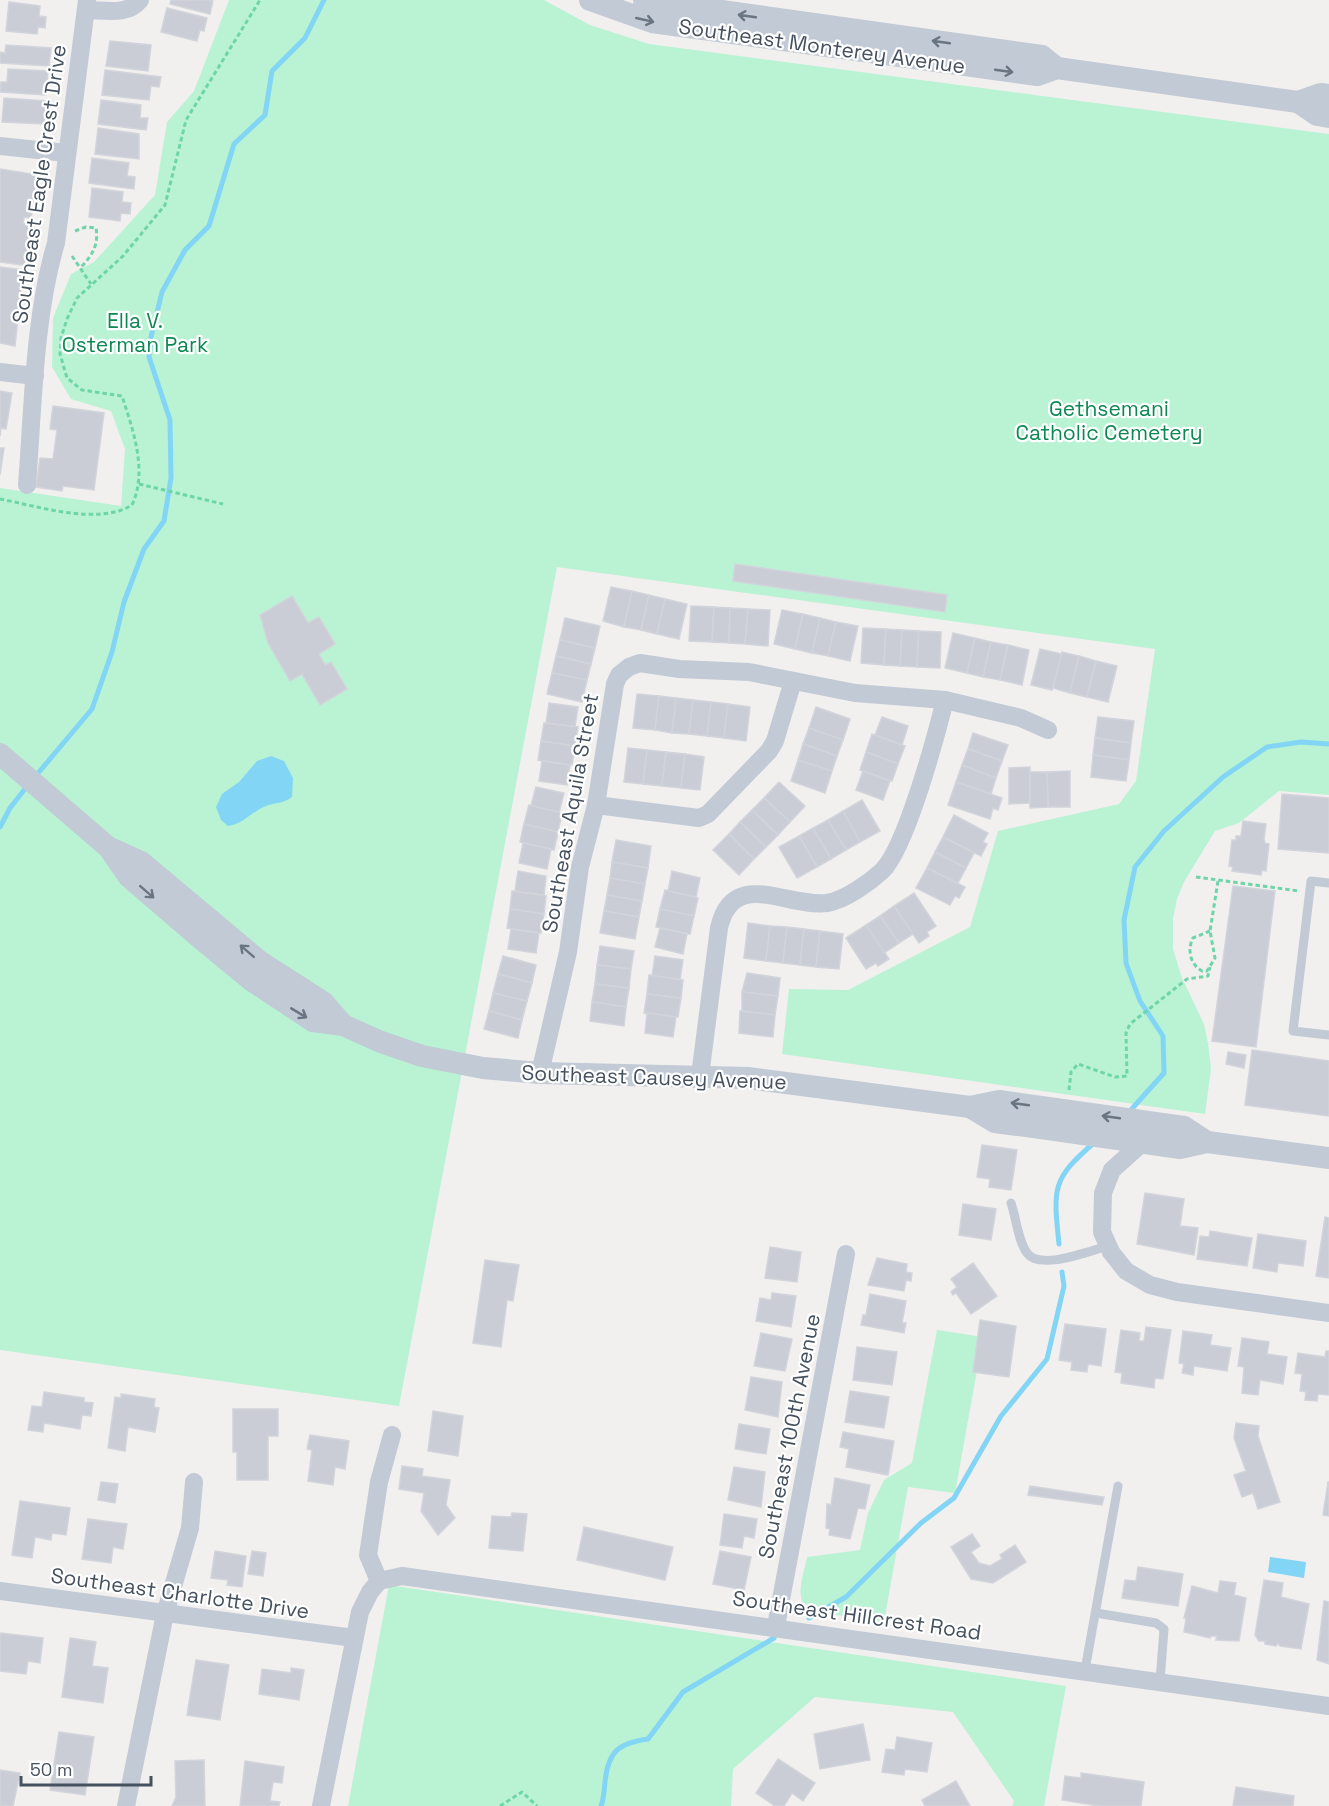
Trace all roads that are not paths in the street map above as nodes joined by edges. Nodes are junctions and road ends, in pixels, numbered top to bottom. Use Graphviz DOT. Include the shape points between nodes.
graph roads {
  1 [pos="140,0"];
  2 [pos="590,0"];
  3 [pos="644,0"];
  4 [pos="87,5"];
  5 [pos="1057,68"];
  6 [pos="1329,95"];
  7 [pos="1298,102"];
  8 [pos="1329,117"];
  9 [pos="0,146"];
  10 [pos="66,153"];
  11 [pos="0,372"];
  12 [pos="35,376"];
  13 [pos="27,484"];
  14 [pos="793,681"];
  15 [pos="945,700"];
  16 [pos="1047,730"];
  17 [pos="0,754"];
  18 [pos="596,805"];
  19 [pos="1329,883"];
  20 [pos="1329,1035"];
  21 [pos="540,1073"];
  22 [pos="700,1076"];
  23 [pos="970,1107"];
  24 [pos="1139,1135"];
  25 [pos="1329,1158"];
  26 [pos="1011,1203"];
  27 [pos="1108,1246"];
  28 [pos="846,1254"];
  29 [pos="1329,1313"];
  30 [pos="392,1435"];
  31 [pos="194,1482"];
  32 [pos="1118,1486"];
  33 [pos="379,1581"];
  34 [pos="0,1591"];
  35 [pos="1096,1613"];
  36 [pos="165,1614"];
  37 [pos="776,1626"];
  38 [pos="354,1638"];
  39 [pos="1086,1670"];
  40 [pos="1160,1681"];
  41 [pos="1329,1706"];
  42 [pos="126,1806"];
  43 [pos="321,1806"];
  1 -- 4 [label="street" via="124,11"];
  2 -- 5 [label="street, Southeast Monterey Avenue, one-way" via="631,16 681,26 1036,75"];
  5 -- 3 [label="street, Southeast Monterey Avenue, one-way" via="1041,56"];
  4 -- 10 [label="street, Southeast Eagle Crest Drive"];
  5 -- 7 [label="street, Southeast Monterey Avenue"];
  6 -- 7 [label="street, Southeast Monterey Avenue"];
  7 -- 8 [label="street, Southeast Monterey Avenue" via="1317,115"];
  9 -- 10 [label="street"];
  10 -- 12 [label="street, Southeast Eagle Crest Drive" via="61,243 48,269"];
  11 -- 12 [label="street"];
  12 -- 13 [label="street, Southeast Eagle Crest Drive"];
  14 -- 15 [label="street, Southeast Aquila Street" via="855,693"];
  14 -- 18 [label="street" via="769,751 708,814 689,818"];
  14 -- 18 [label="street, Southeast Aquila Street" via="749,672 679,669 650,663 629,667 615,684"];
  15 -- 16 [label="street, Southeast Aquila Street" via="1021,718"];
  15 -- 22 [label="street" via="909,820 882,870 829,903 753,894 734,899 727,906 719,928"];
  17 -- 21 [label="street, Southeast Causey Avenue" via="109,848 129,877 250,980 313,1021 343,1025 442,1061"];
  18 -- 21 [label="street, Southeast Aquila Street"];
  19 -- 20 [label="lane" via="1311,881 1293,1030"];
  21 -- 22 [label="street, Southeast Causey Avenue"];
  22 -- 23 [label="street, Southeast Causey Avenue" via="792,1083"];
  23 -- 24 [label="street, Southeast Causey Avenue" via="994,1122"];
  24 -- 23 [label="street, Southeast Causey Avenue, one-way" via="1069,1111 999,1101"];
  24 -- 25 [label="street, Southeast Causey Avenue" via="1180,1148 1207,1142"];
  24 -- 27 [label="street" via="1112,1170 1103,1192 1102,1232"];
  26 -- 27 [label="lane" via="1026,1252 1036,1261"];
  27 -- 29 [label="street" via="1126,1271 1150,1286"];
  28 -- 37 [label="street, Southeast 100th Avenue"];
  30 -- 33 [label="street" via="378,1482 369,1555"];
  31 -- 36 [label="street" via="190,1528"];
  32 -- 35 [label="lane"];
  33 -- 37 [label="street, Southeast Hillcrest Road" via="402,1576"];
  33 -- 38 [label="street" via="360,1612"];
  34 -- 36 [label="street, Southeast Charlotte Drive"];
  35 -- 39 [label="lane"];
  35 -- 40 [label="lane" via="1156,1623 1164,1629"];
  36 -- 38 [label="street, Southeast Charlotte Drive"];
  36 -- 42 [label="street"];
  37 -- 39 [label="street, Southeast Hillcrest Road"];
  38 -- 43 [label="street"];
  39 -- 40 [label="street, Southeast Hillcrest Road"];
  40 -- 41 [label="street, Southeast Hillcrest Road"];
}
